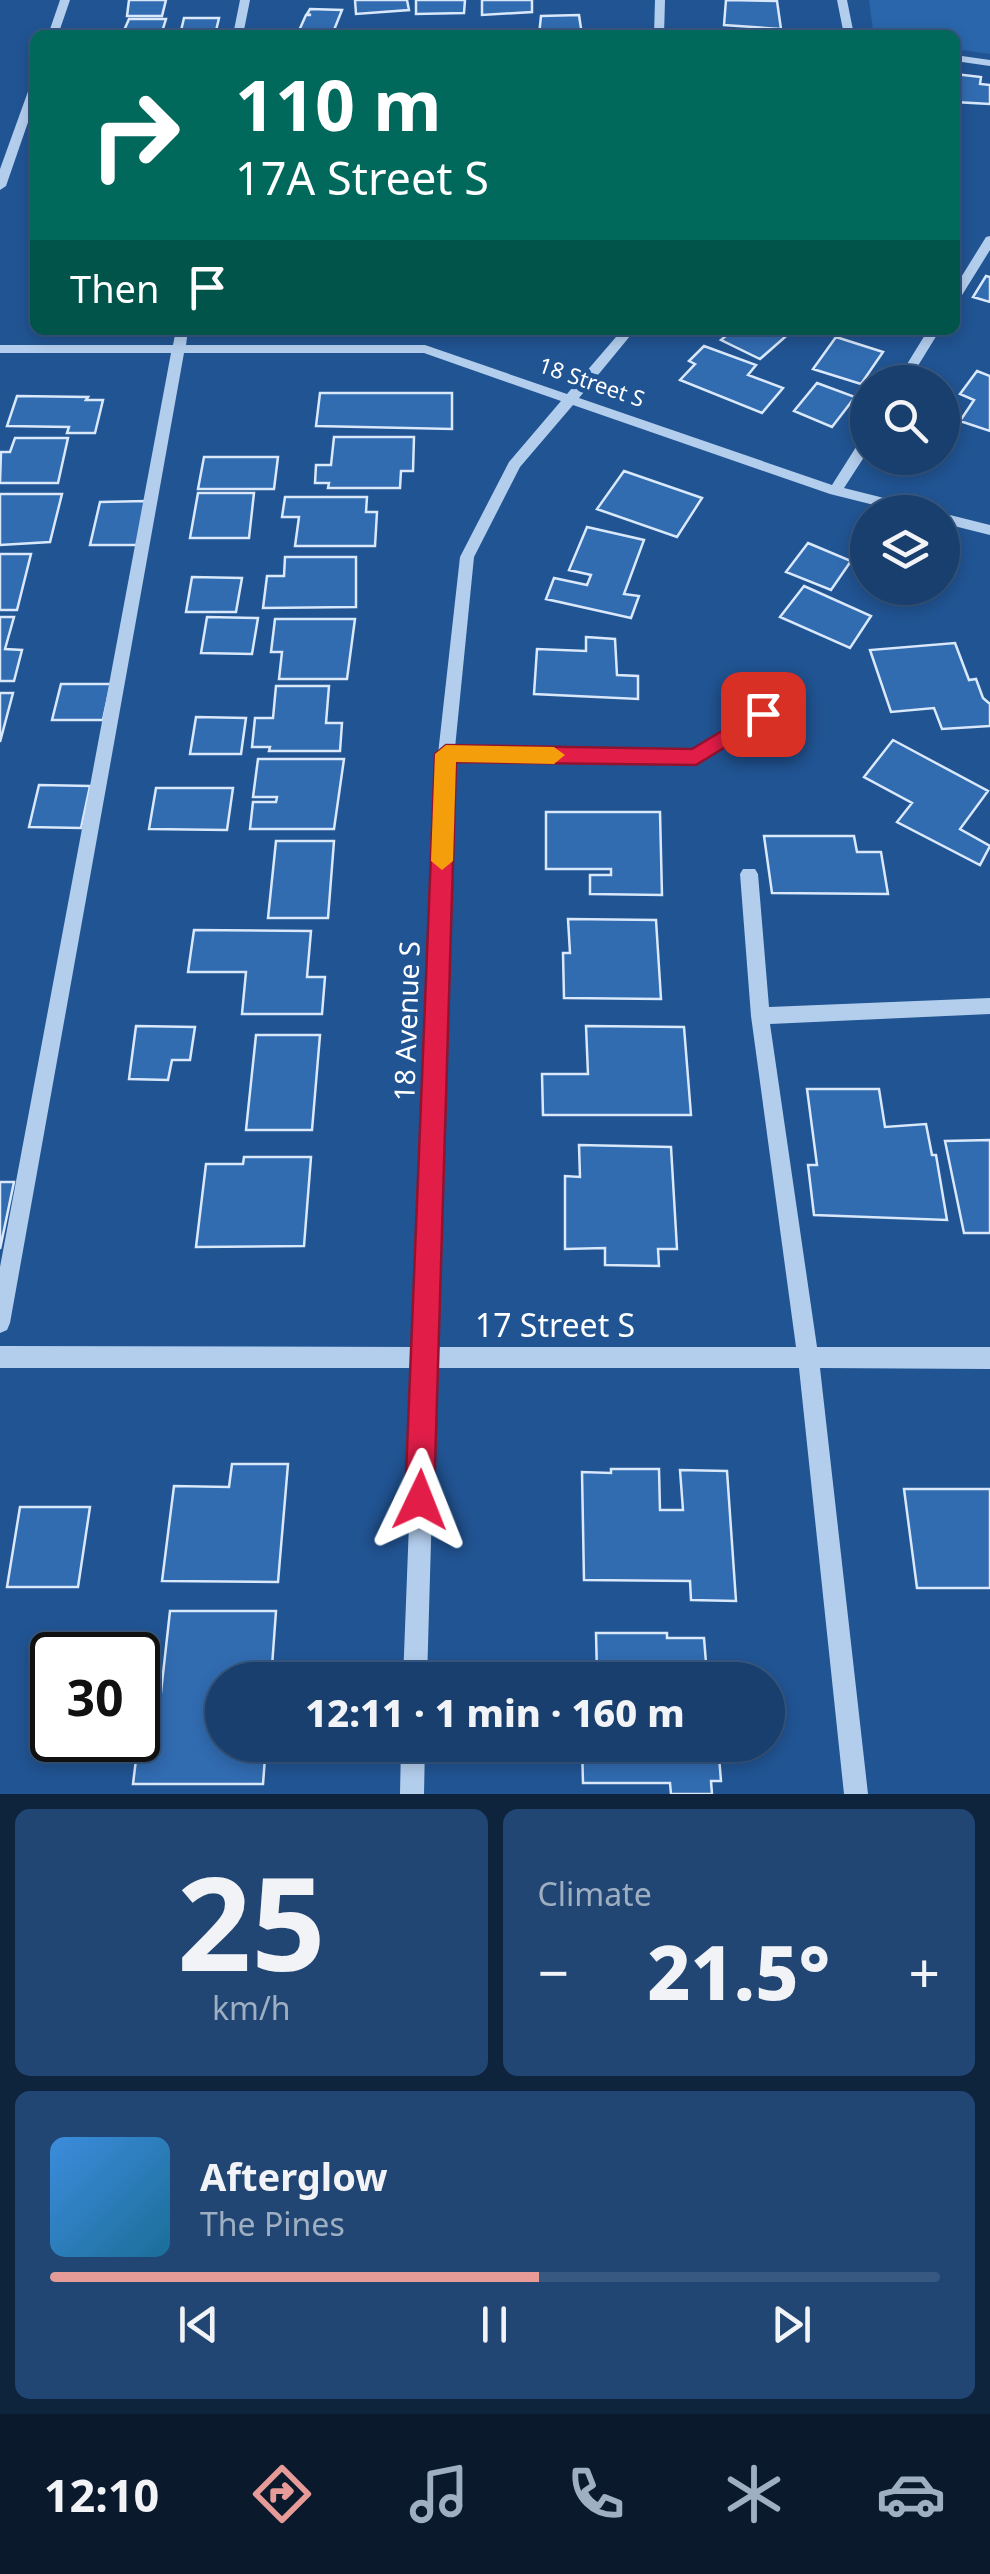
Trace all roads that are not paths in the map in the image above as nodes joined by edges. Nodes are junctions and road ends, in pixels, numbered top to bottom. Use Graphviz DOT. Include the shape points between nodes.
graph roads {
  1 [pos="65,0"];
  2 [pos="245,0"];
  3 [pos="660,0"];
  4 [pos="842,0"];
  5 [pos="55,30"];
  6 [pos="239,30"];
  7 [pos="658,30"];
  8 [pos="848,30"];
  9 [pos="960,59"];
  10 [pos="990,63"];
  11 [pos="30,100"];
  12 [pos="0,186"];
  13 [pos="990,240"];
  14 [pos="960,288"];
  15 [pos="377,335"];
  16 [pos="625,335"];
  17 [pos="931,335"];
  18 [pos="180,339"];
  19 [pos="376,348"];
  20 [pos="0,349"];
  21 [pos="912,365"];
  22 [pos="570,396"];
  23 [pos="850,467"];
  24 [pos="835,491"];
  25 [pos="851,495"];
  26 [pos="960,522"];
  27 [pos="990,530"];
  28 [pos="763,714"];
  29 [pos="446,754"];
  30 [pos="749,874"];
  31 [pos="990,1006"];
  32 [pos="760,1016"];
  33 [pos="0,1324"];
  34 [pos="424,1356"];
  35 [pos="0,1357"];
  36 [pos="808,1357"];
  37 [pos="990,1358"];
  38 [pos="416,1662"];
  39 [pos="413,1762"];
  40 [pos="412,1794"];
  41 [pos="856,1794"];
  1 -- 5 [label="street"];
  2 -- 6 [label="street"];
  3 -- 7 [label="street"];
  4 -- 8 [label="street"];
  9 -- 10 [label="street"];
  11 -- 12 [label="street"];
  13 -- 14 [label="street"];
  15 -- 19 [label="street"];
  16 -- 22 [label="street, 18 Avenue S"];
  17 -- 21 [label="street"];
  18 -- 19 [label="street, 18 Street S"];
  18 -- 20 [label="street, 18 Street S"];
  18 -- 33 [label="street"];
  19 -- 22 [label="street, 18 Street S" via="425,349"];
  22 -- 24 [label="street, 18 Street S"];
  22 -- 29 [label="street, 18 Avenue S" via="514,464 468,556"];
  23 -- 24 [label="street"];
  24 -- 25 [label="street, 18 Street S"];
  26 -- 27 [label="street"];
  28 -- 29 [label="street" via="696,757"];
  29 -- 34 [label="street, 18 Avenue S"];
  30 -- 32 [label="street"];
  31 -- 32 [label="street"];
  32 -- 36 [label="street"];
  34 -- 35 [label="street, 17 Street S"];
  34 -- 36 [label="street, 17 Street S"];
  34 -- 38 [label="street, 18 Avenue S"];
  36 -- 37 [label="street, 17 Street S"];
  36 -- 41 [label="street"];
  39 -- 40 [label="street"];
}
